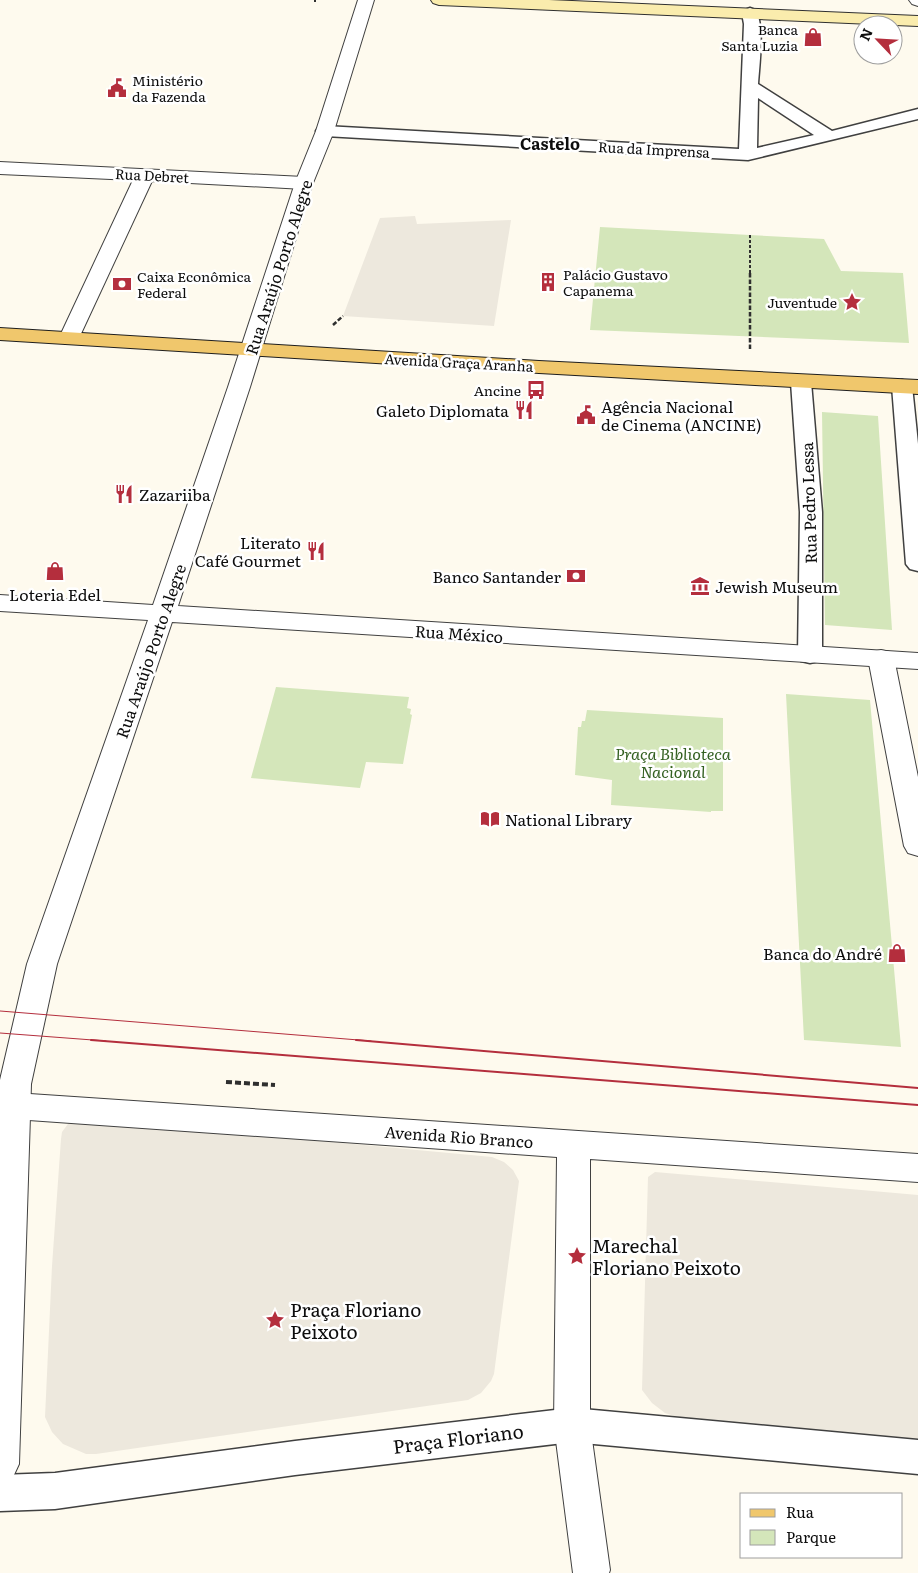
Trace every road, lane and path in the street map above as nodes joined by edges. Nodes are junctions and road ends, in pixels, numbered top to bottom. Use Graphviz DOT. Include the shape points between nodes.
graph roads {
  1 [pos="366,0"];
  2 [pos="439,0"];
  3 [pos="750,13"];
  4 [pos="918,21"];
  5 [pos="752,87"];
  6 [pos="918,114"];
  7 [pos="325,130"];
  8 [pos="829,137"];
  9 [pos="748,154"];
  10 [pos="0,168"];
  11 [pos="145,175"];
  12 [pos="304,183"];
  13 [pos="750,235"];
  14 [pos="0,334"];
  15 [pos="69,338"];
  16 [pos="251,350"];
  17 [pos="750,379"];
  18 [pos="801,382"];
  19 [pos="910,386"];
  20 [pos="918,564"];
  21 [pos="0,603"];
  22 [pos="163,613"];
  23 [pos="810,655"];
  24 [pos="881,658"];
  25 [pos="918,662"];
  26 [pos="918,846"];
  27 [pos="6,1105"];
  28 [pos="574,1144"];
  29 [pos="918,1168"];
  30 [pos="572,1425"];
  31 [pos="918,1457"];
  32 [pos="0,1464"];
  33 [pos="0,1494"];
  34 [pos="591,1571"];
  1 -- 7 [label="street, Rua Araújo Porto Alegre"];
  2 -- 3 [label="main road"];
  3 -- 4 [label="main road"];
  3 -- 5 [label="lane"];
  5 -- 8 [label="lane"];
  5 -- 9 [label="lane"];
  6 -- 8 [label="lane, Rua da Imprensa"];
  7 -- 9 [label="lane, Rua da Imprensa"];
  7 -- 12 [label="street, Rua Araújo Porto Alegre"];
  8 -- 9 [label="lane, Rua da Imprensa"];
  10 -- 11 [label="street, Rua Debret"];
  11 -- 12 [label="street, Rua Debret"];
  11 -- 15 [label="street"];
  12 -- 16 [label="street, Rua Araújo Porto Alegre"];
  13 -- 17 [label="path"];
  14 -- 15 [label="main road, Avenida Graça Aranha"];
  15 -- 16 [label="main road, Avenida Graça Aranha"];
  16 -- 17 [label="main road, Avenida Graça Aranha"];
  16 -- 22 [label="street, Rua Araújo Porto Alegre"];
  17 -- 18 [label="main road, Avenida Graça Aranha"];
  18 -- 19 [label="main road, Avenida Graça Aranha"];
  18 -- 23 [label="lane, Rua Pedro Lessa" via="811,512"];
  19 -- 20 [label="lane"];
  21 -- 22 [label="street, Rua México"];
  22 -- 23 [label="street, Rua México"];
  22 -- 27 [label="street, Rua Araújo Porto Alegre" via="42,964 15,1084"];
  23 -- 24 [label="street, Rua México"];
  24 -- 25 [label="street, Rua México"];
  24 -- 26 [label="street"];
  27 -- 28 [label="street, Avenida Rio Branco"];
  27 -- 32 [label="street"];
  28 -- 29 [label="street, Avenida Rio Branco"];
  28 -- 30 [label="street"];
  30 -- 31 [label="lane, Praça Floriano"];
  30 -- 33 [label="lane, Praça Floriano" via="55,1491"];
  30 -- 34 [label="street"];
}
